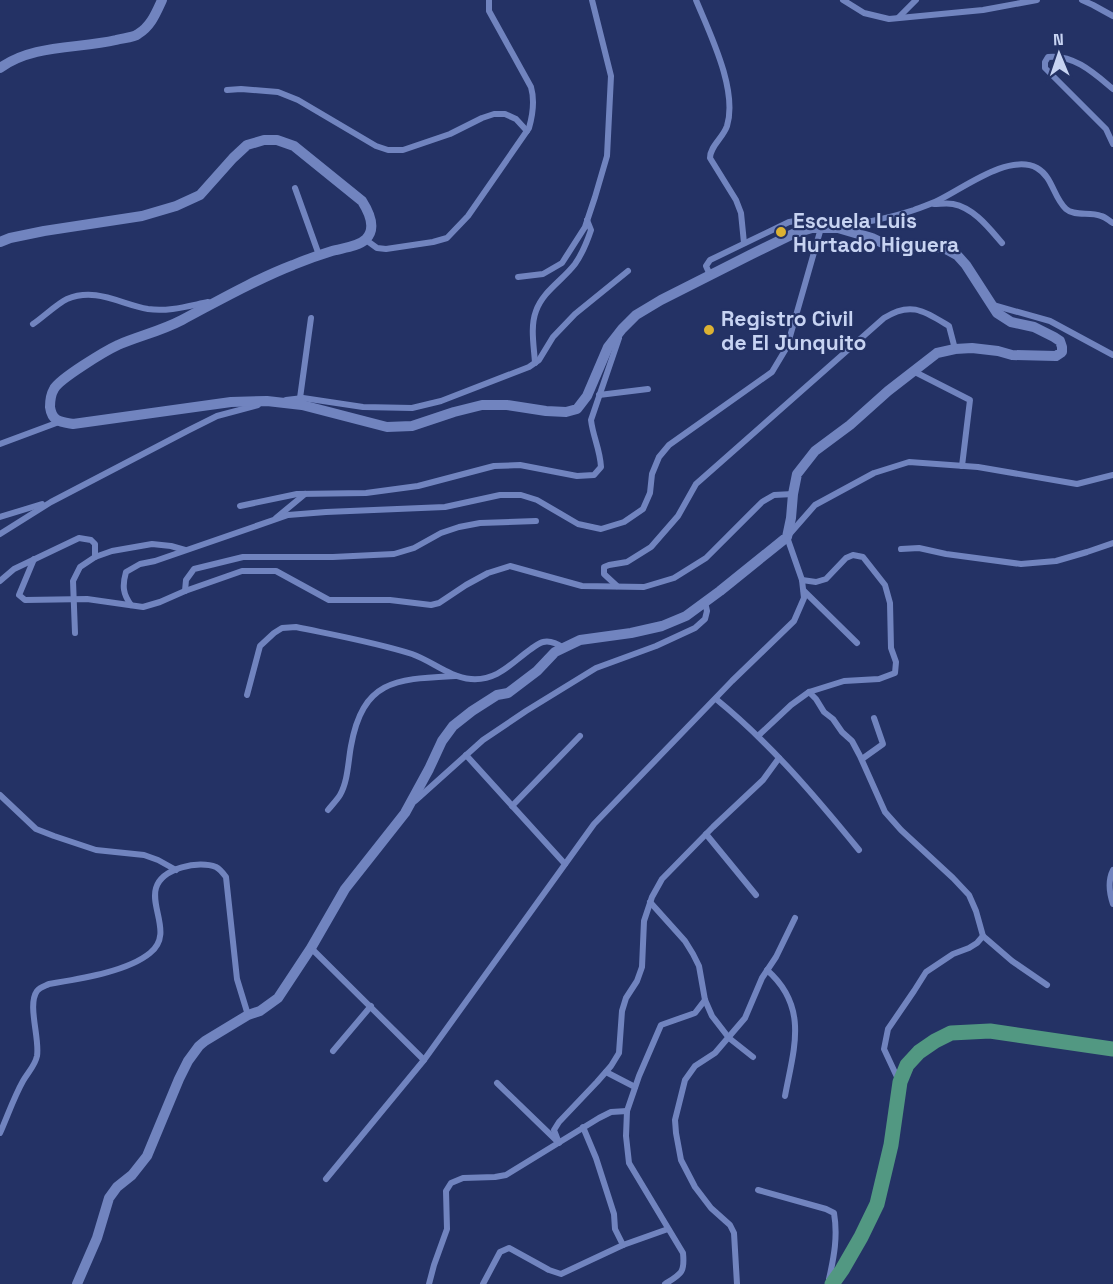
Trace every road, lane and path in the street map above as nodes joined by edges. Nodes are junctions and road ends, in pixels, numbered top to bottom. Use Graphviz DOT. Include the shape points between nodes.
graph roads {
  1 [pos="162,0"];
  2 [pos="489,0"];
  3 [pos="592,0"];
  4 [pos="696,0"];
  5 [pos="843,0"];
  6 [pos="916,0"];
  7 [pos="1037,0"];
  8 [pos="1082,0"];
  9 [pos="1113,16"];
  10 [pos="898,18"];
  11 [pos="0,68"];
  12 [pos="1113,89"];
  13 [pos="227,90"];
  14 [pos="527,131"];
  15 [pos="1113,144"];
  16 [pos="295,188"];
  17 [pos="930,204"];
  18 [pos="587,220"];
  19 [pos="1113,223"];
  20 [pos="821,228"];
  21 [pos="838,228"];
  22 [pos="366,240"];
  23 [pos="0,242"];
  24 [pos="744,243"];
  25 [pos="1002,243"];
  26 [pos="319,255"];
  27 [pos="627,272"];
  28 [pos="710,275"];
  29 [pos="518,277"];
  30 [pos="217,300"];
  31 [pos="992,304"];
  32 [pos="311,318"];
  33 [pos="33,324"];
  34 [pos="622,329"];
  35 [pos="955,349"];
  36 [pos="1113,355"];
  37 [pos="535,363"];
  38 [pos="914,371"];
  39 [pos="648,389"];
  40 [pos="599,395"];
  41 [pos="300,398"];
  42 [pos="273,401"];
  43 [pos="59,422"];
  44 [pos="0,444"];
  45 [pos="962,466"];
  46 [pos="1113,476"];
  47 [pos="305,494"];
  48 [pos="792,494"];
  49 [pos="51,502"];
  50 [pos="240,506"];
  51 [pos="0,517"];
  52 [pos="274,520"];
  53 [pos="536,521"];
  54 [pos="0,534"];
  55 [pos="787,537"];
  56 [pos="1113,543"];
  57 [pos="901,549"];
  58 [pos="186,550"];
  59 [pos="95,557"];
  60 [pos="34,559"];
  61 [pos="802,580"];
  62 [pos="0,581"];
  63 [pos="617,586"];
  64 [pos="186,591"];
  65 [pos="803,591"];
  66 [pos="74,599"];
  67 [pos="705,602"];
  68 [pos="131,605"];
  69 [pos="75,633"];
  70 [pos="857,643"];
  71 [pos="564,648"];
  72 [pos="456,676"];
  73 [pos="809,692"];
  74 [pos="247,695"];
  75 [pos="716,699"];
  76 [pos="874,718"];
  77 [pos="579,736"];
  78 [pos="758,736"];
  79 [pos="466,755"];
  80 [pos="779,758"];
  81 [pos="862,759"];
  82 [pos="0,795"];
  83 [pos="410,805"];
  84 [pos="512,806"];
  85 [pos="328,810"];
  86 [pos="706,834"];
  87 [pos="860,849"];
  88 [pos="565,864"];
  89 [pos="176,870"];
  90 [pos="1113,870"];
  91 [pos="756,895"];
  92 [pos="650,902"];
  93 [pos="1113,904"];
  94 [pos="795,918"];
  95 [pos="984,936"];
  96 [pos="311,948"];
  97 [pos="767,970"];
  98 [pos="1047,985"];
  99 [pos="705,1000"];
  100 [pos="371,1006"];
  101 [pos="248,1015"];
  102 [pos="729,1038"];
  103 [pos="1113,1049"];
  104 [pos="333,1051"];
  105 [pos="753,1056"];
  106 [pos="424,1060"];
  107 [pos="606,1072"];
  108 [pos="900,1082"];
  109 [pos="497,1083"];
  110 [pos="635,1087"];
  111 [pos="785,1096"];
  112 [pos="627,1111"];
  113 [pos="583,1127"];
  114 [pos="0,1132"];
  115 [pos="559,1143"];
  116 [pos="326,1179"];
  117 [pos="758,1190"];
  118 [pos="668,1229"];
  119 [pos="622,1245"];
  120 [pos="76,1284"];
  121 [pos="429,1284"];
  122 [pos="483,1284"];
  123 [pos="665,1284"];
  124 [pos="737,1284"];
  125 [pos="830,1284"];
  1 -- 11 [label="street" via="152,21 138,35 29,53"];
  2 -- 14 [label="street" via="489,11 531,87 533,112"];
  3 -- 18 [label="street" via="611,76 607,156"];
  4 -- 24 [label="street" via="726,77 729,109 727,126 710,152 710,159 736,200"];
  5 -- 10 [label="street" via="864,13"];
  6 -- 10 [label="street"];
  7 -- 10 [label="street"];
  8 -- 9 [label="street"];
  12 -- 15 [label="street" via="1076,62 1056,56 1045,62 1045,68 1106,129"];
  13 -- 14 [label="street" via="278,92 298,99 388,150 403,150 494,114 516,119"];
  14 -- 22 [label="street" via="468,216 447,238 386,249"];
  16 -- 26 [label="street"];
  17 -- 19 [label="street" via="998,169 1027,164 1047,176 1067,210 1103,216"];
  17 -- 21 [label="street"];
  17 -- 25 [label="street" via="966,208"];
  18 -- 29 [label="street" via="562,263 543,274"];
  18 -- 37 [label="street" via="591,230 583,251 536,311"];
  20 -- 21 [label="street"];
  20 -- 24 [label="street" via="818,221 789,222"];
  20 -- 28 [label="street" via="795,233"];
  20 -- 52 [label="street" via="787,347 772,372 669,445 652,474 643,509 624,522 601,529 578,525 537,500 521,495 500,495 445,507 326,512"];
  21 -- 31 [label="street" via="895,249 944,248 966,265"];
  22 -- 23 [label="street" via="371,224 362,201 294,146 264,140 247,145 200,195 176,206"];
  22 -- 26 [label="street"];
  24 -- 28 [label="street" via="710,260 706,266"];
  26 -- 30 [label="street"];
  27 -- 37 [label="street" via="575,314"];
  28 -- 34 [label="street" via="636,315"];
  30 -- 33 [label="street" via="175,309 150,309 100,295 85,295 66,299"];
  30 -- 43 [label="street" via="180,321 116,346 67,377 54,388 50,403 51,414"];
  31 -- 35 [label="street" via="997,313 1011,322 1034,327 1060,341 1062,352 1049,356"];
  31 -- 36 [label="street" via="1050,321"];
  32 -- 41 [label="street"];
  34 -- 40 [label="street"];
  34 -- 42 [label="street" via="608,347 587,396 577,409 566,412 482,405 412,426 387,427"];
  35 -- 38 [label="street" via="937,353"];
  35 -- 63 [label="street" via="949,326 924,310 909,308 884,318 696,484 678,516 651,547 627,562 604,567 604,574"];
  37 -- 41 [label="street" via="441,401 412,408 363,407"];
  38 -- 45 [label="street" via="970,400"];
  38 -- 48 [label="street" via="815,451 797,474"];
  39 -- 40 [label="street"];
  40 -- 47 [label="street" via="591,420 601,467 594,475 577,476 520,465 494,466 418,486"];
  41 -- 42 [label="street"];
  42 -- 43 [label="street" via="231,402 73,424"];
  42 -- 49 [label="street" via="218,416"];
  43 -- 44 [label="street"];
  45 -- 46 [label="street" via="1077,484"];
  45 -- 55 [label="street" via="909,462 874,473 815,505"];
  47 -- 50 [label="street"];
  47 -- 52 [label="street"];
  48 -- 55 [label="street"];
  48 -- 63 [label="street" via="774,495 762,502 706,558 674,578 644,587"];
  49 -- 51 [label="street"];
  49 -- 54 [label="street"];
  52 -- 58 [label="street"];
  53 -- 64 [label="street" via="459,527 394,554 243,557 194,568 186,580"];
  55 -- 61 [label="street"];
  55 -- 67 [label="street"];
  56 -- 57 [label="street" via="1056,561 1021,564 920,548"];
  58 -- 59 [label="street" via="152,544"];
  58 -- 68 [label="street" via="126,572 124,595"];
  59 -- 60 [label="street" via="95,544 78,538"];
  59 -- 66 [label="street" via="80,567 73,581"];
  60 -- 62 [label="street"];
  60 -- 66 [label="street" via="19,595 25,600"];
  61 -- 65 [label="street"];
  61 -- 73 [label="street" via="826,579 846,558 863,557 885,585 896,662 895,673 879,679 844,681"];
  63 -- 64 [label="street" via="582,586 510,566 488,573 431,605 329,600 276,571 242,571"];
  64 -- 68 [label="street" via="142,607"];
  65 -- 70 [label="street"];
  65 -- 75 [label="street" via="795,621"];
  66 -- 68 [label="street"];
  66 -- 69 [label="street"];
  67 -- 71 [label="street" via="662,626 580,640"];
  67 -- 79 [label="street" via="705,619 695,628 596,668 517,717"];
  71 -- 72 [label="street" via="542,642 487,678"];
  71 -- 83 [label="street" via="508,693 497,695 453,726"];
  72 -- 74 [label="street" via="414,655 386,647 296,627 282,628 260,646"];
  72 -- 85 [label="street" via="414,678 387,686 371,696 351,743 340,794"];
  73 -- 78 [label="street"];
  73 -- 81 [label="street" via="852,741"];
  75 -- 78 [label="street"];
  75 -- 88 [label="street" via="594,824"];
  76 -- 81 [label="street" via="883,744"];
  77 -- 84 [label="street"];
  78 -- 80 [label="street"];
  79 -- 83 [label="street"];
  79 -- 84 [label="street"];
  80 -- 86 [label="street" via="763,780"];
  80 -- 87 [label="street"];
  81 -- 95 [label="street" via="885,812 969,895"];
  82 -- 89 [label="street" via="36,829 54,837 96,850 144,855"];
  83 -- 96 [label="street" via="345,889"];
  84 -- 88 [label="street"];
  86 -- 91 [label="street"];
  86 -- 92 [label="street" via="662,879"];
  88 -- 106 [label="street"];
  89 -- 101 [label="street" via="203,864 218,868 226,877 237,978"];
  89 -- 114 [label="street" via="164,876 156,888 160,931 151,953 120,969 49,984 37,992 33,1008 37,1058"];
  90 -- 93 [label="street" via="1109,881"];
  92 -- 99 [label="street" via="693,954"];
  92 -- 107 [label="street" via="644,921 642,967 622,1011 619,1053"];
  94 -- 97 [label="street"];
  95 -- 98 [label="street"];
  95 -- 108 [label="street" via="926,972 888,1029 884,1049"];
  96 -- 100 [label="street"];
  96 -- 101 [label="street" via="278,998"];
  97 -- 102 [label="street" via="745,1018"];
  97 -- 111 [label="street" via="779,981 794,1009 795,1042"];
  99 -- 102 [label="street"];
  99 -- 110 [label="street" via="695,1013 661,1025"];
  100 -- 104 [label="street"];
  100 -- 106 [label="street"];
  101 -- 120 [label="street" via="205,1041 188,1061 147,1156 109,1198 97,1238"];
  102 -- 105 [label="street"];
  102 -- 124 [label="street" via="684,1080 675,1120 681,1160 695,1187 734,1233"];
  103 -- 108 [label="main road" via="990,1031 951,1033 918,1052"];
  106 -- 116 [label="street"];
  107 -- 110 [label="street"];
  107 -- 115 [label="street" via="559,1122 554,1130"];
  108 -- 125 [label="main road" via="877,1204 842,1270"];
  109 -- 115 [label="street"];
  110 -- 112 [label="street"];
  112 -- 113 [label="street" via="611,1112"];
  112 -- 118 [label="street" via="629,1163"];
  113 -- 115 [label="street"];
  113 -- 119 [label="street"];
  115 -- 121 [label="street" via="506,1175 463,1178 451,1183 446,1191 447,1229"];
  117 -- 125 [label="street" via="834,1213 837,1228"];
  118 -- 119 [label="street"];
  118 -- 123 [label="street" via="683,1253 684,1263 680,1275"];
  119 -- 122 [label="street" via="561,1274 508,1248 500,1252"];
}
